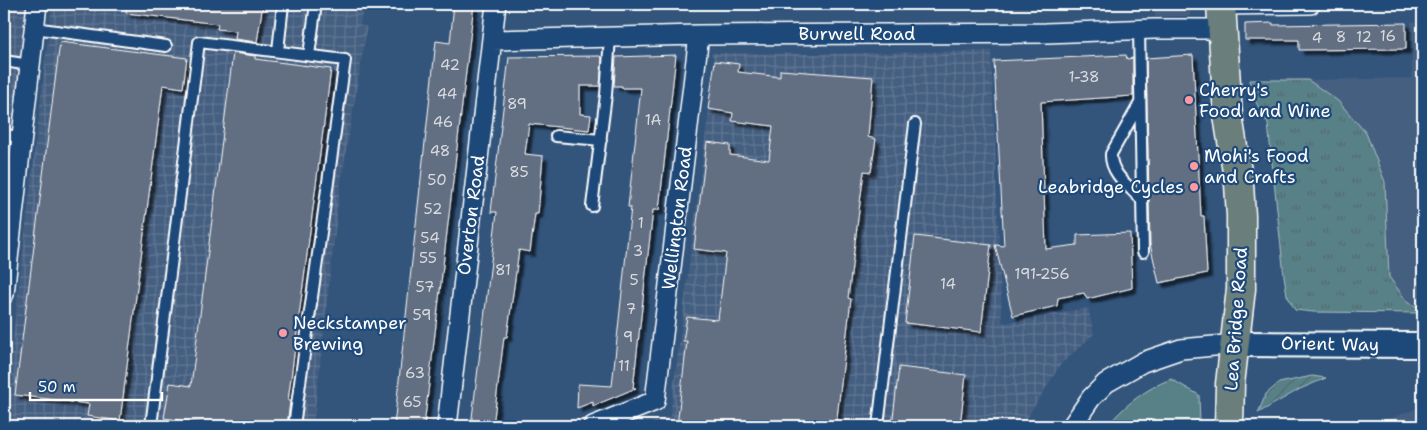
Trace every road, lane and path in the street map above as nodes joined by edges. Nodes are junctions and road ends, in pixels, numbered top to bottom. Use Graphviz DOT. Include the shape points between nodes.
graph roads {
  1 [pos="37,4"];
  2 [pos="284,4"];
  3 [pos="316,4"];
  4 [pos="496,4"];
  5 [pos="1310,4"];
  6 [pos="1222,13"];
  7 [pos="34,28"];
  8 [pos="1139,30"];
  9 [pos="699,35"];
  10 [pos="610,37"];
  11 [pos="492,40"];
  12 [pos="166,46"];
  13 [pos="278,51"];
  14 [pos="309,55"];
  15 [pos="4,61"];
  16 [pos="30,65"];
  17 [pos="1141,102"];
  18 [pos="915,124"];
  19 [pos="13,136"];
  20 [pos="556,136"];
  21 [pos="601,140"];
  22 [pos="1142,200"];
  23 [pos="9,206"];
  24 [pos="592,206"];
  25 [pos="1143,252"];
  26 [pos="4,294"];
  27 [pos="1236,344"];
  28 [pos="1423,345"];
  29 [pos="151,426"];
  30 [pos="294,426"];
  31 [pos="447,426"];
  32 [pos="593,426"];
  33 [pos="878,426"];
  34 [pos="1072,426"];
  35 [pos="1229,426"];
  1 -- 7 [label="street"];
  2 -- 13 [label="lane"];
  3 -- 14 [label="lane"];
  4 -- 11 [label="street, Overton Road"];
  5 -- 6 [label="street, Burwell Road"];
  6 -- 8 [label="street, Burwell Road"];
  6 -- 27 [label="main road, Lea Bridge Road" via="1228,116 1241,216 1242,275"];
  7 -- 12 [label="lane"];
  7 -- 16 [label="street"];
  8 -- 9 [label="street, Burwell Road"];
  8 -- 17 [label="lane"];
  9 -- 10 [label="street, Burwell Road"];
  9 -- 32 [label="street, Wellington Road" via="655,400"];
  10 -- 11 [label="street, Burwell Road"];
  10 -- 21 [label="lane"];
  11 -- 31 [label="street, Overton Road"];
  13 -- 14 [label="lane"];
  13 -- 29 [label="lane" via="199,42"];
  14 -- 30 [label="lane" via="345,60"];
  15 -- 16 [label="lane"];
  16 -- 19 [label="street"];
  17 -- 22 [label="lane"];
  17 -- 22 [label="lane" via="1111,154 1111,162 1117,174"];
  18 -- 33 [label="lane"];
  19 -- 23 [label="street"];
  20 -- 21 [label="lane"];
  21 -- 24 [label="lane"];
  22 -- 25 [label="lane"];
  23 -- 26 [label="street"];
  27 -- 28 [label="street, Orient Way"];
  27 -- 34 [label="street" via="1181,349 1143,362 1106,383"];
  27 -- 35 [label="main road, Lea Bridge Road" via="1230,384"];
}
